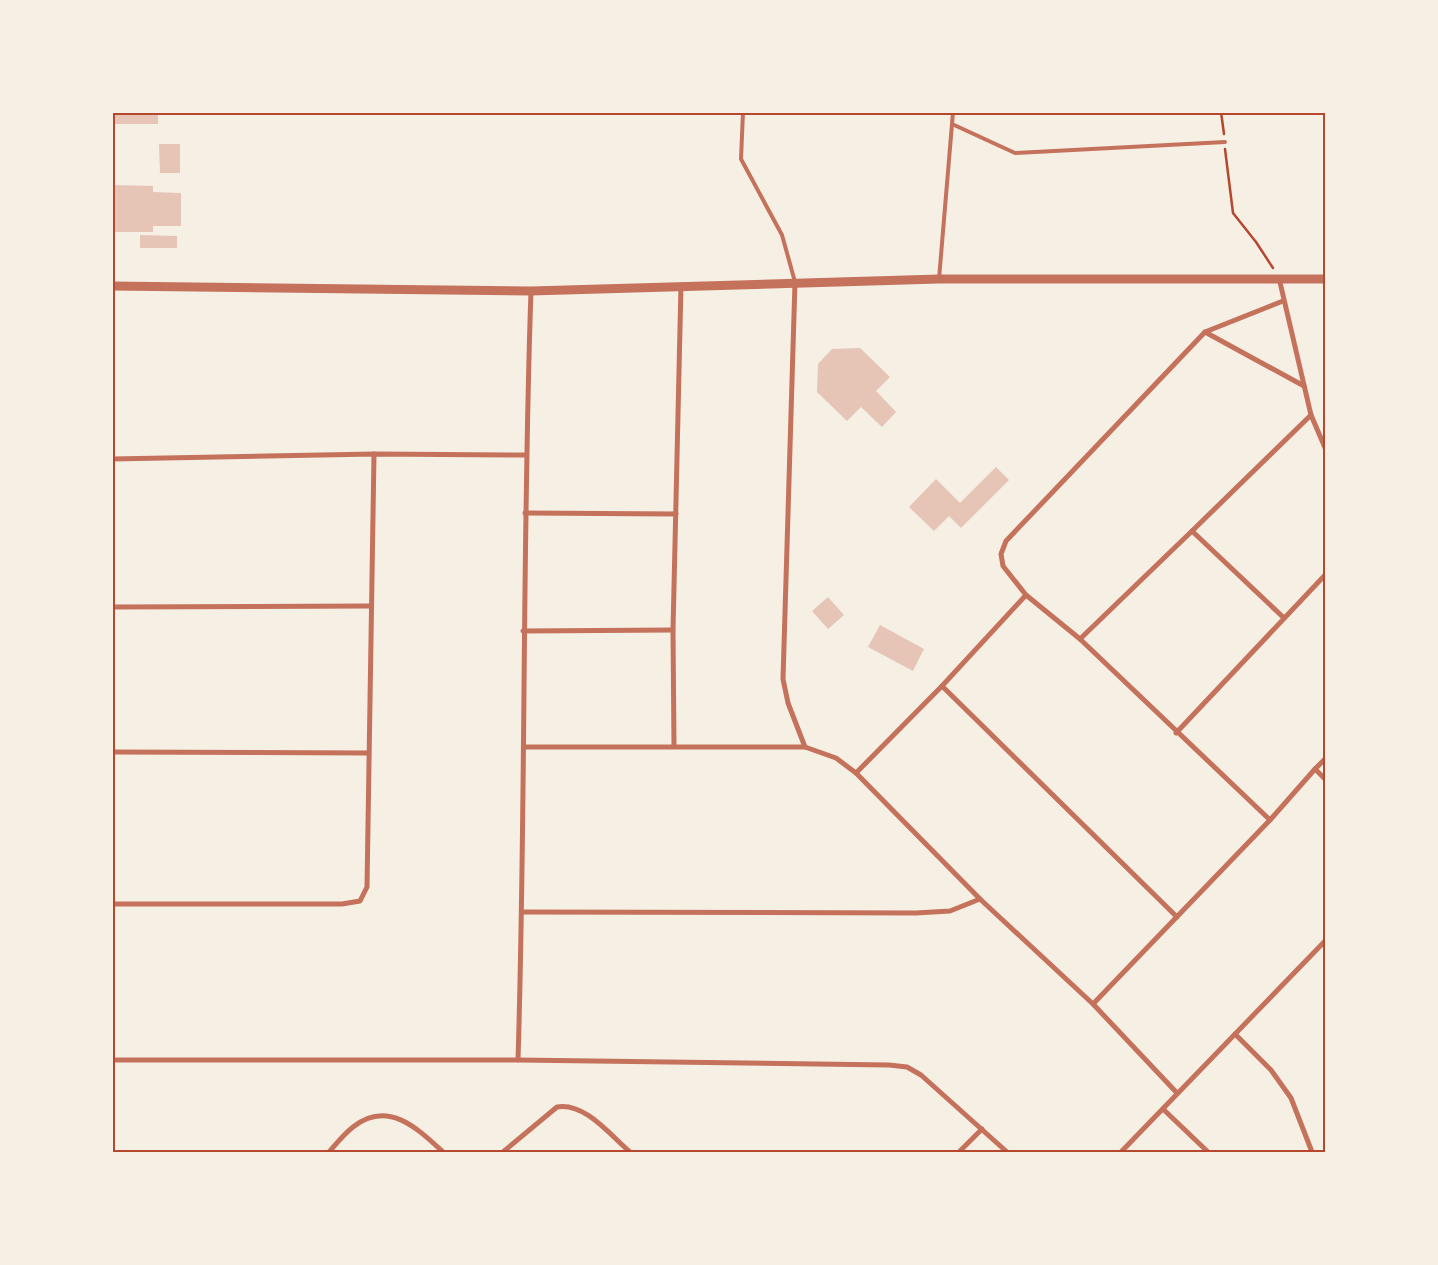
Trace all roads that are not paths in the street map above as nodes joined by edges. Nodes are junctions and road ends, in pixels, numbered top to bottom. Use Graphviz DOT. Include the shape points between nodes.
graph roads {
  1 [pos="743,112"];
  2 [pos="953,112"];
  3 [pos="952,124"];
  4 [pos="1225,142"];
  5 [pos="1279,278"];
  6 [pos="939,279"];
  7 [pos="1326,279"];
  8 [pos="794,282"];
  9 [pos="112,286"];
  10 [pos="681,286"];
  11 [pos="531,292"];
  12 [pos="1283,300"];
  13 [pos="1205,332"];
  14 [pos="1304,386"];
  15 [pos="1311,415"];
  16 [pos="1326,450"];
  17 [pos="374,454"];
  18 [pos="525,455"];
  19 [pos="112,459"];
  20 [pos="525,513"];
  21 [pos="676,514"];
  22 [pos="1192,531"];
  23 [pos="1326,574"];
  24 [pos="1026,595"];
  25 [pos="370,606"];
  26 [pos="112,607"];
  27 [pos="1284,618"];
  28 [pos="673,630"];
  29 [pos="524,631"];
  30 [pos="1080,639"];
  31 [pos="942,686"];
  32 [pos="1176,732"];
  33 [pos="674,746"];
  34 [pos="524,747"];
  35 [pos="805,747"];
  36 [pos="112,752"];
  37 [pos="368,753"];
  38 [pos="1326,758"];
  39 [pos="1315,769"];
  40 [pos="856,773"];
  41 [pos="1326,780"];
  42 [pos="1270,820"];
  43 [pos="980,899"];
  44 [pos="112,904"];
  45 [pos="522,912"];
  46 [pos="1177,917"];
  47 [pos="1324,945"];
  48 [pos="1093,1004"];
  49 [pos="1235,1034"];
  50 [pos="112,1060"];
  51 [pos="518,1060"];
  52 [pos="1177,1093"];
  53 [pos="1163,1109"];
  54 [pos="982,1128"];
  55 [pos="328,1152"];
  56 [pos="443,1152"];
  57 [pos="503,1152"];
  58 [pos="630,1152"];
  59 [pos="959,1152"];
  60 [pos="1008,1152"];
  61 [pos="1122,1152"];
  62 [pos="1208,1152"];
  63 [pos="1312,1152"];
  1 -- 8 [label="lane" via="741,159 782,235"];
  2 -- 3 [label="lane"];
  3 -- 4 [label="lane" via="1015,153"];
  3 -- 6 [label="lane"];
  5 -- 6 [label="street"];
  5 -- 7 [label="street"];
  5 -- 12 [label="street"];
  6 -- 8 [label="street"];
  8 -- 10 [label="street"];
  8 -- 35 [label="street" via="783,679 788,703"];
  9 -- 11 [label="street"];
  10 -- 11 [label="street"];
  10 -- 21 [label="street"];
  11 -- 18 [label="street"];
  12 -- 13 [label="street"];
  12 -- 14 [label="street"];
  13 -- 14 [label="street"];
  13 -- 24 [label="street" via="1006,541 1001,554 1003,566"];
  14 -- 15 [label="street"];
  15 -- 16 [label="street"];
  15 -- 22 [label="street"];
  17 -- 18 [label="street"];
  17 -- 19 [label="street"];
  17 -- 25 [label="street"];
  18 -- 20 [label="street"];
  20 -- 21 [label="street"];
  20 -- 29 [label="street"];
  21 -- 28 [label="street"];
  22 -- 27 [label="street"];
  22 -- 30 [label="street"];
  23 -- 27 [label="street"];
  24 -- 30 [label="street"];
  24 -- 31 [label="street"];
  25 -- 26 [label="street"];
  25 -- 37 [label="street"];
  27 -- 32 [label="street"];
  28 -- 29 [label="street"];
  28 -- 33 [label="street"];
  29 -- 34 [label="street"];
  30 -- 32 [label="street"];
  31 -- 40 [label="street"];
  31 -- 46 [label="street"];
  32 -- 42 [label="street"];
  33 -- 34 [label="street"];
  33 -- 35 [label="street"];
  34 -- 45 [label="street"];
  35 -- 40 [label="street" via="836,758"];
  36 -- 37 [label="street"];
  37 -- 44 [label="street" via="368,888 360,901 342,904"];
  38 -- 39 [label="street"];
  39 -- 41 [label="street"];
  39 -- 42 [label="street"];
  40 -- 43 [label="street"];
  42 -- 46 [label="street"];
  43 -- 45 [label="street" via="950,911 916,913"];
  43 -- 48 [label="street"];
  45 -- 51 [label="street"];
  46 -- 48 [label="street"];
  47 -- 49 [label="street"];
  48 -- 52 [label="street"];
  49 -- 52 [label="street"];
  49 -- 63 [label="street" via="1271,1070 1291,1098"];
  50 -- 51 [label="street"];
  51 -- 54 [label="street" via="907,1067 921,1075"];
  52 -- 53 [label="street"];
  53 -- 61 [label="street"];
  53 -- 62 [label="street"];
  54 -- 59 [label="street"];
  54 -- 60 [label="street"];
  55 -- 56 [label="street" via="354,1126 373,1117 397,1118 416,1126"];
  57 -- 58 [label="street" via="557,1107 567,1106 581,1110"];
}
